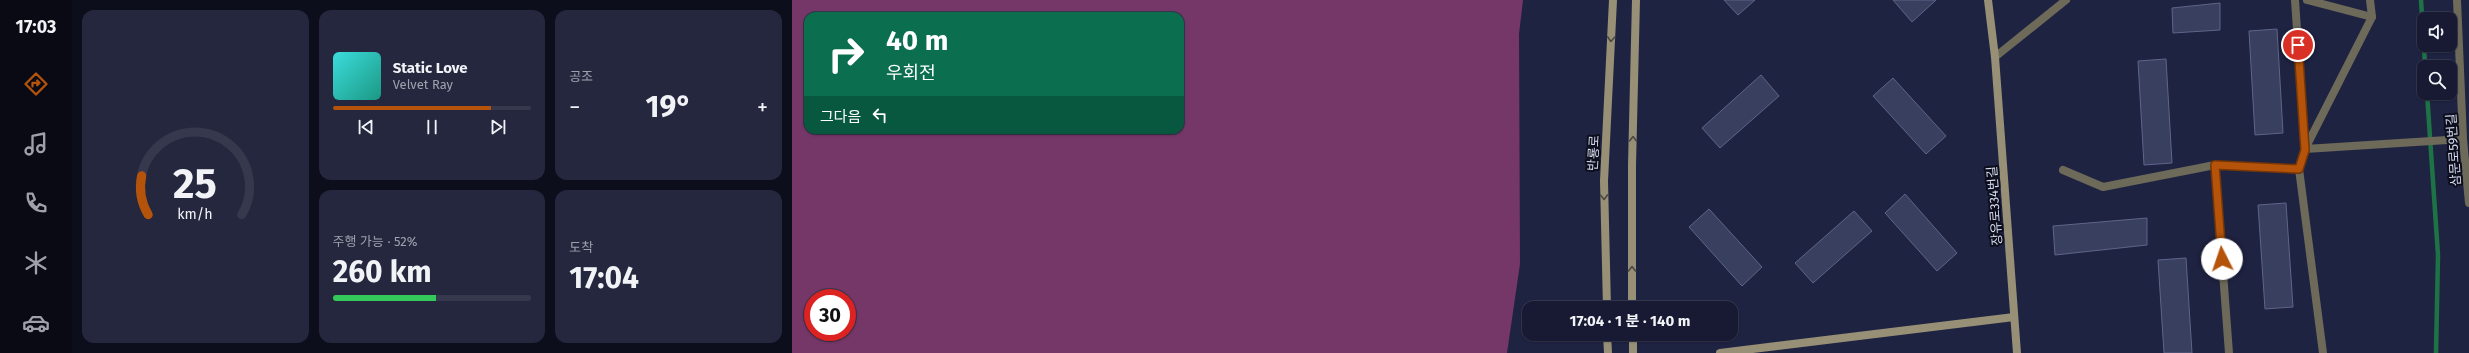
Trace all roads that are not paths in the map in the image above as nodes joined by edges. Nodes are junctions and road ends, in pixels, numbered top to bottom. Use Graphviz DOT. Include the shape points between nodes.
graph roads {
  1 [pos="1613,0"];
  2 [pos="1636,0"];
  3 [pos="1988,0"];
  4 [pos="2066,0"];
  5 [pos="2295,0"];
  6 [pos="2307,0"];
  7 [pos="2370,0"];
  8 [pos="2457,0"];
  9 [pos="2372,17"];
  10 [pos="1995,57"];
  11 [pos="2463,139"];
  12 [pos="2305,150"];
  13 [pos="2215,165"];
  14 [pos="2299,169"];
  15 [pos="2063,170"];
  16 [pos="2469,203"];
  17 [pos="1607,301"];
  18 [pos="1632,301"];
  19 [pos="2014,317"];
  20 [pos="1607,341"];
  21 [pos="1632,341"];
  22 [pos="1608,353"];
  23 [pos="1632,353"];
  24 [pos="1720,353"];
  25 [pos="2017,353"];
  26 [pos="2229,353"];
  27 [pos="2323,353"];
  1 -- 17 [label="street, 반룡로, one-way" via="1604,181"];
  18 -- 2 [label="street, one-way"];
  3 -- 10 [label="street, 장유로334번길"];
  4 -- 10 [label="street"];
  5 -- 12 [label="street"];
  6 -- 9 [label="street"];
  7 -- 9 [label="street"];
  8 -- 11 [label="street, 삼문로59번길"];
  9 -- 12 [label="street"];
  10 -- 19 [label="street, 장유로334번길"];
  11 -- 12 [label="street"];
  11 -- 16 [label="street, 삼문로59번길"];
  12 -- 14 [label="street"];
  13 -- 14 [label="street"];
  13 -- 15 [label="street" via="2103,187"];
  13 -- 26 [label="street"];
  14 -- 27 [label="street"];
  19 -- 24 [label="street"];
  19 -- 25 [label="street, 장유로334번길"];
  20 -- 22 [label="street"];
  21 -- 23 [label="street"];
}
